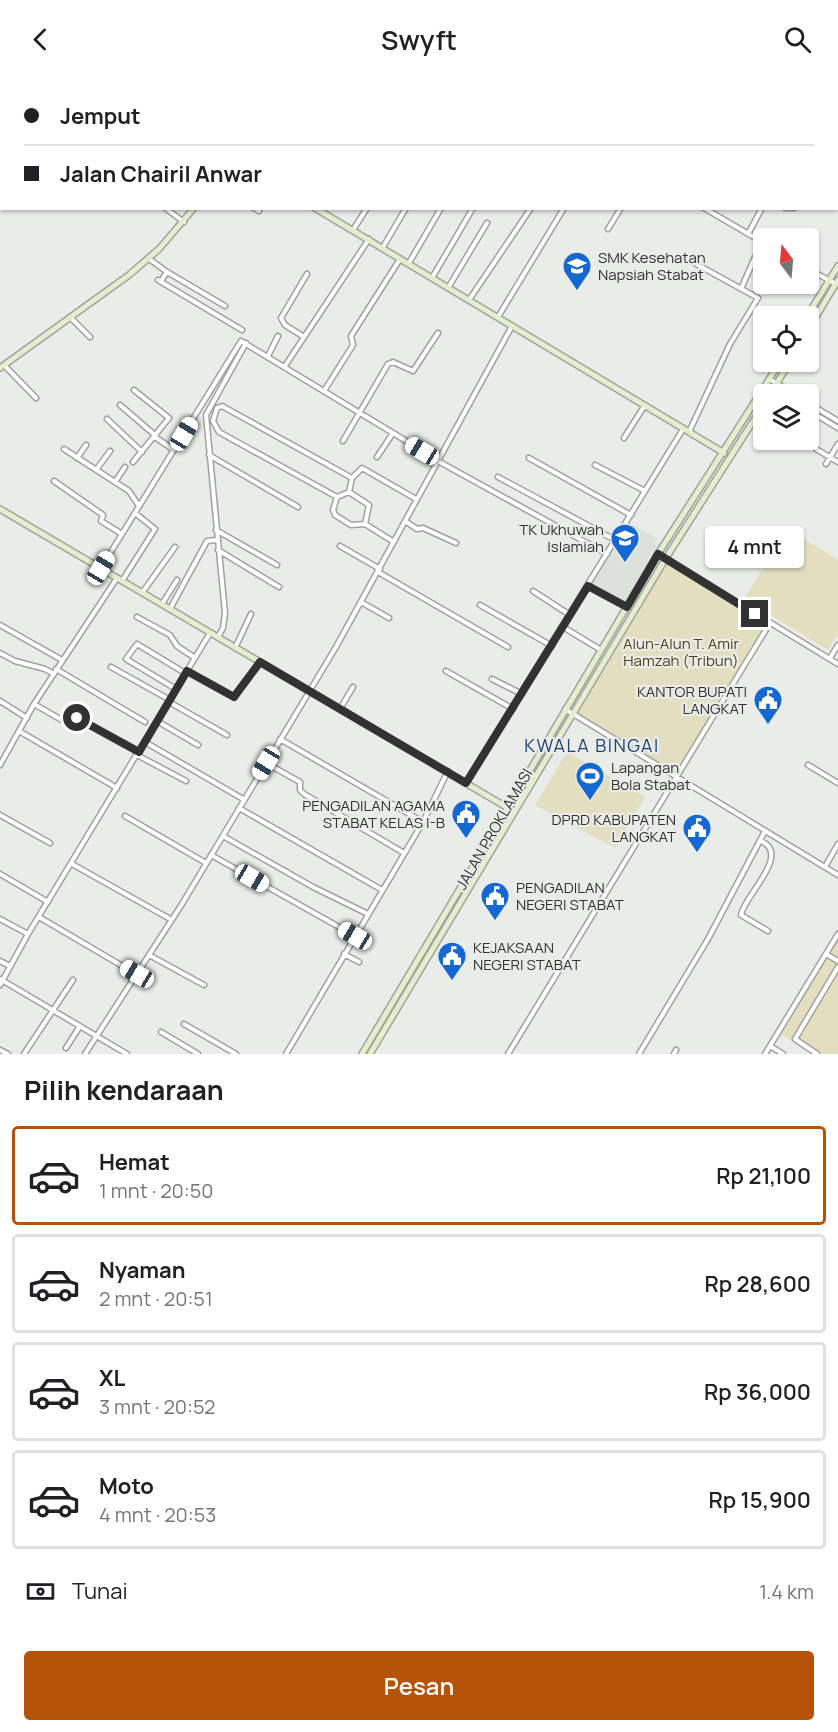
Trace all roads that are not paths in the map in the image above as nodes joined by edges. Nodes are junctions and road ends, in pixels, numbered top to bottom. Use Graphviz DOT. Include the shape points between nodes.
graph roads {
  1 [pos="168,210"];
  2 [pos="193,210"];
  3 [pos="318,210"];
  4 [pos="328,210"];
  5 [pos="366,210"];
  6 [pos="405,210"];
  7 [pos="440,210"];
  8 [pos="472,210"];
  9 [pos="530,210"];
  10 [pos="563,210"];
  11 [pos="620,210"];
  12 [pos="707,210"];
  13 [pos="761,210"];
  14 [pos="325,215"];
  15 [pos="184,222"];
  16 [pos="487,223"];
  17 [pos="608,229"];
  18 [pos="353,230"];
  19 [pos="748,234"];
  20 [pos="753,237"];
  21 [pos="369,239"];
  22 [pos="382,248"];
  23 [pos="148,258"];
  24 [pos="400,258"];
  25 [pos="753,259"];
  26 [pos="409,263"];
  27 [pos="696,264"];
  28 [pos="838,266"];
  29 [pos="167,272"];
  30 [pos="307,274"];
  31 [pos="819,274"];
  32 [pos="432,278"];
  33 [pos="829,280"];
  34 [pos="837,283"];
  35 [pos="448,288"];
  36 [pos="741,289"];
  37 [pos="469,300"];
  38 [pos="225,306"];
  39 [pos="813,306"];
  40 [pos="819,312"];
  41 [pos="69,316"];
  42 [pos="498,317"];
  43 [pos="512,326"];
  44 [pos="242,330"];
  45 [pos="438,333"];
  46 [pos="278,336"];
  47 [pos="90,337"];
  48 [pos="304,337"];
  49 [pos="245,342"];
  50 [pos="268,356"];
  51 [pos="2,366"];
  52 [pos="285,366"];
  53 [pos="774,372"];
  54 [pos="768,381"];
  55 [pos="772,384"];
  56 [pos="134,390"];
  57 [pos="324,391"];
  58 [pos="36,398"];
  59 [pos="120,405"];
  60 [pos="645,405"];
  61 [pos="819,410"];
  62 [pos="358,412"];
  63 [pos="819,417"];
  64 [pos="107,419"];
  65 [pos="753,421"];
  66 [pos="838,421"];
  67 [pos="838,428"];
  68 [pos="686,431"];
  69 [pos="393,433"];
  70 [pos="156,436"];
  71 [pos="624,438"];
  72 [pos="343,441"];
  73 [pos="838,444"];
  74 [pos="86,445"];
  75 [pos="64,449"];
  76 [pos="110,450"];
  77 [pos="174,450"];
  78 [pos="818,450"];
  79 [pos="142,452"];
  80 [pos="723,452"];
  81 [pos="208,454"];
  82 [pos="377,457"];
  83 [pos="730,457"];
  84 [pos="830,457"];
  85 [pos="77,458"];
  86 [pos="529,458"];
  87 [pos="436,460"];
  88 [pos="133,462"];
  89 [pos="838,462"];
  90 [pos="826,464"];
  91 [pos="595,465"];
  92 [pos="125,467"];
  93 [pos="96,470"];
  94 [pos="498,477"];
  95 [pos="352,478"];
  96 [pos="54,481"];
  97 [pos="115,482"];
  98 [pos="645,491"];
  99 [pos="349,492"];
  100 [pos="338,497"];
  101 [pos="416,499"];
  102 [pos="139,506"];
  103 [pos="298,507"];
  104 [pos="0,509"];
  105 [pos="135,513"];
  106 [pos="631,515"];
  107 [pos="405,521"];
  108 [pos="365,524"];
  109 [pos="215,530"];
  110 [pos="122,534"];
  111 [pos="214,539"];
  112 [pos="615,540"];
  113 [pos="394,542"];
  114 [pos="456,543"];
  115 [pos="340,546"];
  116 [pos="175,547"];
  117 [pos="218,550"];
  118 [pos="607,554"];
  119 [pos="658,554"];
  120 [pos="666,558"];
  121 [pos="277,565"];
  122 [pos="101,568"];
  123 [pos="379,570"];
  124 [pos="120,579"];
  125 [pos="177,580"];
  126 [pos="279,586"];
  127 [pos="588,586"];
  128 [pos="533,591"];
  129 [pos="142,593"];
  130 [pos="361,602"];
  131 [pos="162,604"];
  132 [pos="480,605"];
  133 [pos="627,607"];
  134 [pos="170,609"];
  135 [pos="251,614"];
  136 [pos="570,615"];
  137 [pos="137,617"];
  138 [pos="389,618"];
  139 [pos="770,623"];
  140 [pos="0,625"];
  141 [pos="563,627"];
  142 [pos="210,632"];
  143 [pos="218,637"];
  144 [pos="838,645"];
  145 [pos="552,646"];
  146 [pos="508,647"];
  147 [pos="235,648"];
  148 [pos="601,650"];
  149 [pos="0,653"];
  150 [pos="195,658"];
  151 [pos="830,658"];
  152 [pos="62,660"];
  153 [pos="260,662"];
  154 [pos="838,664"];
  155 [pos="111,667"];
  156 [pos="57,669"];
  157 [pos="446,671"];
  158 [pos="186,672"];
  159 [pos="54,674"];
  160 [pos="492,679"];
  161 [pos="353,687"];
  162 [pos="176,689"];
  163 [pos="309,692"];
  164 [pos="522,694"];
  165 [pos="0,701"];
  166 [pos="171,702"];
  167 [pos="34,704"];
  168 [pos="513,709"];
  169 [pos="565,709"];
  170 [pos="340,710"];
  171 [pos="573,713"];
  172 [pos="27,718"];
  173 [pos="145,722"];
  174 [pos="160,723"];
  175 [pos="19,731"];
  176 [pos="227,735"];
  177 [pos="280,740"];
  178 [pos="147,744"];
  179 [pos="198,745"];
  180 [pos="140,755"];
  181 [pos="2,756"];
  182 [pos="266,763"];
  183 [pos="0,765"];
  184 [pos="808,765"];
  185 [pos="448,771"];
  186 [pos="675,778"];
  187 [pos="186,780"];
  188 [pos="466,783"];
  189 [pos="838,783"];
  190 [pos="117,788"];
  191 [pos="243,799"];
  192 [pos="507,807"];
  193 [pos="239,808"];
  194 [pos="515,811"];
  195 [pos="0,815"];
  196 [pos="125,816"];
  197 [pos="423,822"];
  198 [pos="765,831"];
  199 [pos="223,836"];
  200 [pos="761,841"];
  201 [pos="50,843"];
  202 [pos="838,844"];
  203 [pos="404,854"];
  204 [pos="211,855"];
  205 [pos="206,863"];
  206 [pos="72,864"];
  207 [pos="825,867"];
  208 [pos="0,874"];
  209 [pos="838,875"];
  210 [pos="382,890"];
  211 [pos="48,902"];
  212 [pos="368,914"];
  213 [pos="39,916"];
  214 [pos="0,919"];
  215 [pos="172,920"];
  216 [pos="768,932"];
  217 [pos="28,934"];
  218 [pos="838,934"];
  219 [pos="355,936"];
  220 [pos="426,946"];
  221 [pos="432,949"];
  222 [pos="344,954"];
  223 [pos="826,954"];
  224 [pos="149,955"];
  225 [pos="0,961"];
  226 [pos="838,961"];
  227 [pos="360,962"];
  228 [pos="10,966"];
  229 [pos="838,967"];
  230 [pos="137,974"];
  231 [pos="73,980"];
  232 [pos="1,981"];
  233 [pos="204,985"];
  234 [pos="53,1010"];
  235 [pos="184,1024"];
  236 [pos="80,1026"];
  237 [pos="161,1032"];
  238 [pos="96,1036"];
  239 [pos="770,1046"];
  240 [pos="66,1048"];
  241 [pos="0,1050"];
  242 [pos="8,1054"];
  243 [pos="24,1054"];
  244 [pos="85,1054"];
  245 [pos="127,1054"];
  246 [pos="198,1054"];
  247 [pos="236,1054"];
  248 [pos="286,1054"];
  249 [pos="362,1054"];
  250 [pos="370,1054"];
  251 [pos="508,1054"];
  252 [pos="639,1054"];
  253 [pos="765,1054"];
  254 [pos="783,1054"];
  255 [pos="817,1054"];
  1 -- 15 [label="street"];
  2 -- 15 [label="street"];
  3 -- 14 [label="street"];
  4 -- 14 [label="street"];
  5 -- 18 [label="street"];
  6 -- 22 [label="street"];
  7 -- 26 [label="street"];
  8 -- 32 [label="street"];
  9 -- 37 [label="street"];
  10 -- 42 [label="street"];
  11 -- 17 [label="street"];
  12 -- 19 [label="street"];
  13 -- 19 [label="street"];
  14 -- 18 [label="street"];
  15 -- 23 [label="street"];
  16 -- 35 [label="street"];
  18 -- 21 [label="street"];
  19 -- 20 [label="street"];
  21 -- 22 [label="street"];
  21 -- 48 [label="street"];
  22 -- 24 [label="street"];
  23 -- 29 [label="street"];
  23 -- 41 [label="street" via="100,298"];
  24 -- 26 [label="street"];
  24 -- 57 [label="street" via="351,336 353,345"];
  25 -- 36 [label="street"];
  26 -- 32 [label="street"];
  27 -- 36 [label="street"];
  28 -- 33 [label="street"];
  29 -- 38 [label="street"];
  29 -- 44 [label="street" via="160,281"];
  30 -- 48 [label="street" via="280,318"];
  31 -- 33 [label="street"];
  32 -- 35 [label="street"];
  33 -- 34 [label="street"];
  33 -- 39 [label="street"];
  34 -- 40 [label="street"];
  35 -- 37 [label="street"];
  36 -- 68 [label="street" via="758,298"];
  37 -- 42 [label="street"];
  41 -- 47 [label="street"];
  41 -- 51 [label="street"];
  42 -- 43 [label="street"];
  43 -- 60 [label="street"];
  43 -- 87 [label="street"];
  45 -- 62 [label="street" via="413,371 390,362"];
  46 -- 50 [label="street"];
  48 -- 52 [label="street"];
  49 -- 50 [label="street"];
  49 -- 77 [label="street"];
  49 -- 81 [label="street" via="207,410"];
  50 -- 52 [label="street"];
  51 -- 58 [label="street"];
  52 -- 57 [label="street"];
  53 -- 54 [label="street, JALAN PROKLAMASI"];
  54 -- 55 [label="street"];
  54 -- 80 [label="street, JALAN PROKLAMASI"];
  56 -- 70 [label="street" via="169,418"];
  57 -- 62 [label="street"];
  59 -- 70 [label="street"];
  60 -- 68 [label="street"];
  60 -- 71 [label="street"];
  61 -- 66 [label="street"];
  62 -- 69 [label="street"];
  62 -- 72 [label="street"];
  63 -- 67 [label="street"];
  64 -- 79 [label="street"];
  65 -- 83 [label="street, JALAN PROKLAMASI"];
  68 -- 80 [label="street"];
  68 -- 98 [label="street"];
  69 -- 82 [label="street"];
  69 -- 87 [label="street"];
  70 -- 77 [label="street"];
  70 -- 79 [label="street"];
  73 -- 84 [label="street"];
  74 -- 85 [label="street"];
  75 -- 85 [label="street"];
  76 -- 93 [label="street"];
  77 -- 102 [label="street"];
  78 -- 84 [label="street"];
  79 -- 88 [label="street"];
  80 -- 83 [label="street"];
  80 -- 119 [label="street, JALAN PROKLAMASI"];
  81 -- 103 [label="street"];
  81 -- 109 [label="street"];
  83 -- 120 [label="street, JALAN PROKLAMASI"];
  84 -- 89 [label="street"];
  84 -- 90 [label="street"];
  85 -- 93 [label="street"];
  86 -- 106 [label="street"];
  87 -- 101 [label="street"];
  87 -- 118 [label="street"];
  91 -- 98 [label="street"];
  92 -- 97 [label="street"];
  93 -- 97 [label="street"];
  94 -- 112 [label="street"];
  95 -- 99 [label="street"];
  95 -- 100 [label="street" via="222,405 217,408 213,421 219,432"];
  95 -- 101 [label="street" via="362,468"];
  96 -- 110 [label="street" via="103,515 101,520"];
  97 -- 102 [label="street"];
  98 -- 106 [label="street"];
  99 -- 100 [label="street"];
  99 -- 108 [label="street" via="369,505"];
  100 -- 108 [label="street" via="335,515 351,525"];
  101 -- 107 [label="street"];
  102 -- 105 [label="street"];
  104 -- 122 [label="street"];
  105 -- 110 [label="street"];
  105 -- 124 [label="street" via="155,529"];
  106 -- 112 [label="street"];
  107 -- 113 [label="street"];
  107 -- 114 [label="street"];
  108 -- 113 [label="street"];
  109 -- 111 [label="street"];
  109 -- 121 [label="street"];
  110 -- 122 [label="street"];
  111 -- 117 [label="street"];
  111 -- 134 [label="street"];
  112 -- 118 [label="street"];
  113 -- 123 [label="street"];
  115 -- 123 [label="street"];
  116 -- 129 [label="street"];
  117 -- 126 [label="street"];
  117 -- 143 [label="street" via="225,622"];
  118 -- 127 [label="street"];
  119 -- 120 [label="street"];
  119 -- 133 [label="street, JALAN PROKLAMASI"];
  120 -- 139 [label="street"];
  120 -- 171 [label="street, JALAN PROKLAMASI"];
  122 -- 124 [label="street"];
  123 -- 130 [label="street"];
  123 -- 146 [label="street"];
  124 -- 129 [label="street"];
  124 -- 152 [label="street"];
  125 -- 131 [label="street"];
  127 -- 133 [label="street"];
  127 -- 136 [label="street"];
  128 -- 136 [label="street"];
  129 -- 131 [label="street"];
  130 -- 138 [label="street"];
  130 -- 163 [label="street"];
  131 -- 134 [label="street"];
  132 -- 145 [label="street"];
  133 -- 148 [label="street, JALAN PROKLAMASI"];
  134 -- 142 [label="street"];
  135 -- 147 [label="street"];
  136 -- 141 [label="street"];
  137 -- 150 [label="street" via="170,635 177,646"];
  139 -- 151 [label="street"];
  139 -- 186 [label="street"];
  140 -- 152 [label="street"];
  141 -- 145 [label="street"];
  141 -- 148 [label="street"];
  142 -- 143 [label="street"];
  142 -- 150 [label="street"];
  143 -- 147 [label="street"];
  144 -- 151 [label="street"];
  145 -- 164 [label="street"];
  147 -- 153 [label="street"];
  148 -- 169 [label="street, JALAN PROKLAMASI"];
  149 -- 159 [label="street"];
  150 -- 158 [label="street"];
  151 -- 154 [label="street"];
  152 -- 156 [label="street"];
  153 -- 158 [label="street" via="234,697"];
  153 -- 163 [label="street"];
  155 -- 166 [label="street"];
  156 -- 159 [label="street"];
  156 -- 173 [label="street"];
  157 -- 168 [label="street"];
  158 -- 162 [label="street"];
  158 -- 162 [label="street" via="137,644 126,659"];
  159 -- 167 [label="street"];
  160 -- 164 [label="street"];
  161 -- 170 [label="street"];
  162 -- 166 [label="street"];
  163 -- 170 [label="street"];
  163 -- 177 [label="street"];
  164 -- 168 [label="street"];
  165 -- 172 [label="street"];
  166 -- 174 [label="street"];
  166 -- 176 [label="street"];
  167 -- 172 [label="street"];
  167 -- 180 [label="street" via="67,723 78,718"];
  168 -- 188 [label="street"];
  169 -- 171 [label="street"];
  169 -- 192 [label="street, JALAN PROKLAMASI"];
  170 -- 185 [label="street"];
  171 -- 186 [label="street"];
  171 -- 194 [label="street, JALAN PROKLAMASI"];
  172 -- 175 [label="street"];
  174 -- 178 [label="street"];
  174 -- 179 [label="street"];
  175 -- 181 [label="street"];
  175 -- 190 [label="street"];
  177 -- 182 [label="street"];
  177 -- 197 [label="street"];
  178 -- 180 [label="street"];
  178 -- 191 [label="street"];
  180 -- 187 [label="street"];
  180 -- 190 [label="street"];
  181 -- 183 [label="street"];
  182 -- 191 [label="street"];
  182 -- 203 [label="street" via="300,782 304,794"];
  184 -- 189 [label="street"];
  185 -- 188 [label="street"];
  185 -- 197 [label="street"];
  186 -- 198 [label="street"];
  186 -- 251 [label="street"];
  188 -- 192 [label="street"];
  190 -- 206 [label="street"];
  191 -- 193 [label="street"];
  192 -- 194 [label="street"];
  192 -- 220 [label="street, JALAN PROKLAMASI"];
  193 -- 199 [label="street"];
  193 -- 210 [label="street"];
  194 -- 221 [label="street, JALAN PROKLAMASI"];
  195 -- 201 [label="street"];
  196 -- 205 [label="street"];
  197 -- 203 [label="street"];
  198 -- 200 [label="street"];
  198 -- 207 [label="street"];
  199 -- 204 [label="street"];
  199 -- 212 [label="street"];
  200 -- 216 [label="street" via="771,850 770,864 741,915"];
  200 -- 252 [label="street"];
  202 -- 207 [label="street"];
  203 -- 210 [label="street"];
  204 -- 205 [label="street"];
  204 -- 219 [label="street"];
  205 -- 215 [label="street"];
  206 -- 211 [label="street"];
  206 -- 215 [label="street"];
  207 -- 209 [label="street"];
  208 -- 211 [label="street"];
  210 -- 212 [label="street"];
  211 -- 213 [label="street"];
  212 -- 219 [label="street"];
  213 -- 217 [label="street"];
  213 -- 230 [label="street"];
  214 -- 217 [label="street"];
  215 -- 224 [label="street"];
  217 -- 228 [label="street"];
  218 -- 223 [label="street"];
  219 -- 222 [label="street"];
  220 -- 221 [label="street"];
  220 -- 249 [label="street, JALAN PROKLAMASI"];
  221 -- 250 [label="street, JALAN PROKLAMASI"];
  222 -- 227 [label="street"];
  222 -- 248 [label="street"];
  223 -- 226 [label="street"];
  223 -- 239 [label="street"];
  224 -- 230 [label="street"];
  224 -- 233 [label="street"];
  225 -- 228 [label="street"];
  228 -- 232 [label="street"];
  229 -- 255 [label="street" via="795,1039"];
  230 -- 238 [label="street"];
  231 -- 234 [label="street"];
  232 -- 234 [label="street"];
  234 -- 236 [label="street"];
  234 -- 243 [label="street"];
  235 -- 247 [label="street"];
  236 -- 238 [label="street"];
  236 -- 240 [label="street"];
  237 -- 246 [label="street"];
  238 -- 244 [label="street"];
  238 -- 245 [label="street"];
  239 -- 253 [label="street"];
  239 -- 254 [label="street"];
  241 -- 242 [label="street"];
}
